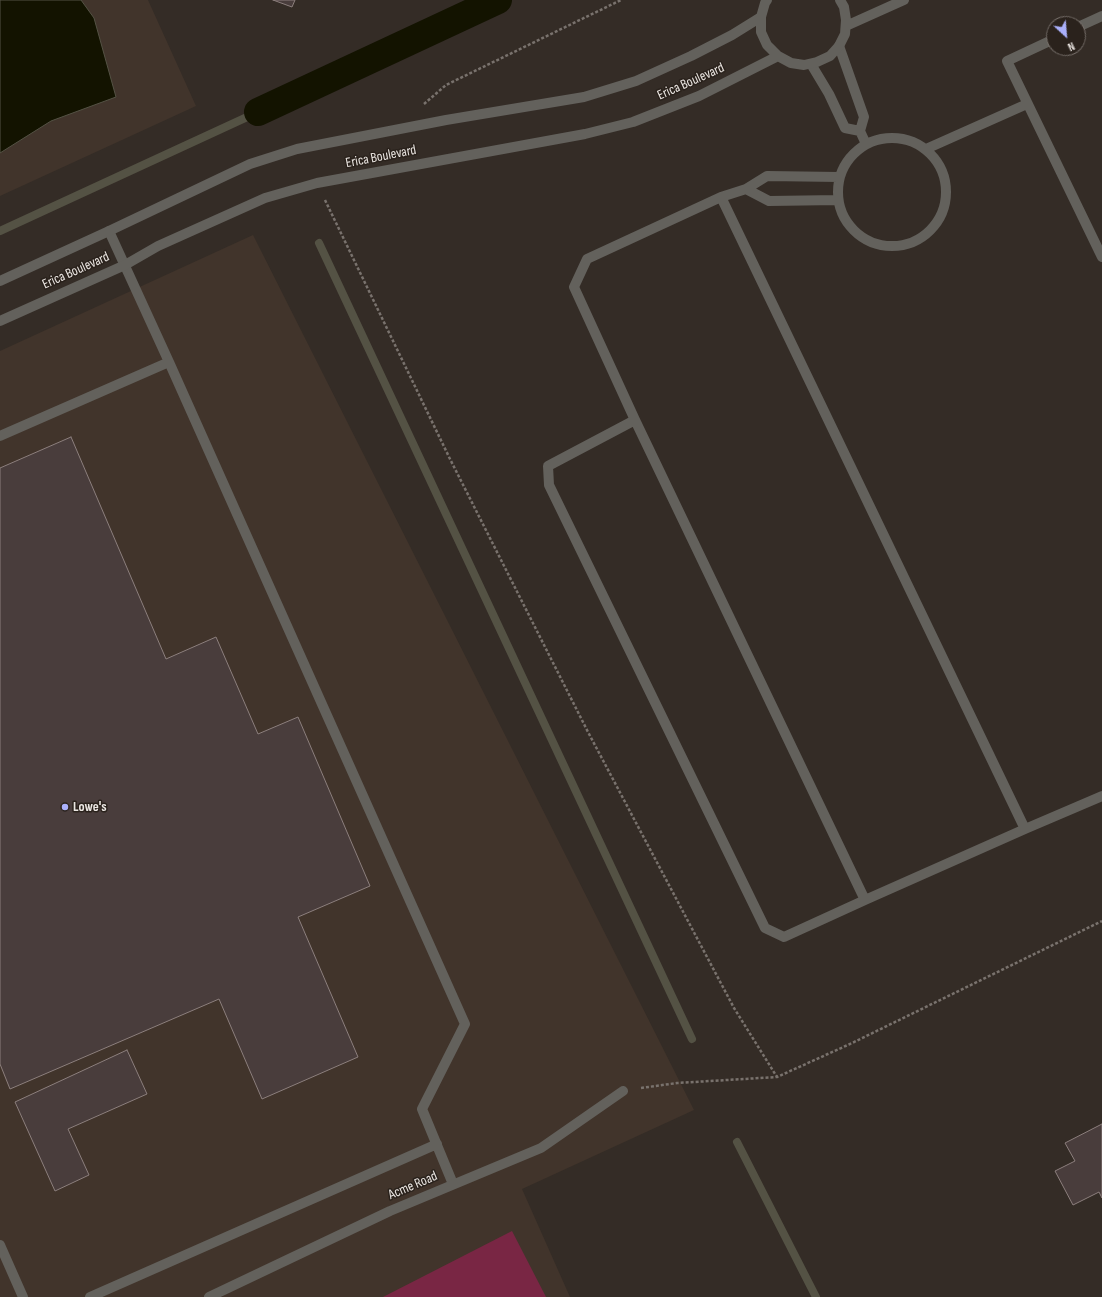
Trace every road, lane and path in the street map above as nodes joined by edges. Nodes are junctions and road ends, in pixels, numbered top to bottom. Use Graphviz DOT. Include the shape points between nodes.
graph roads {
  1 [pos="621,0"];
  2 [pos="767,0"];
  3 [pos="840,0"];
  4 [pos="904,0"];
  5 [pos="1102,16"];
  6 [pos="761,17"];
  7 [pos="1086,23"];
  8 [pos="846,26"];
  9 [pos="1046,43"];
  10 [pos="839,46"];
  11 [pos="778,56"];
  12 [pos="810,64"];
  13 [pos="1027,104"];
  14 [pos="420,107"];
  15 [pos="860,131"];
  16 [pos="866,144"];
  17 [pos="926,149"];
  18 [pos="839,177"];
  19 [pos="317,183"];
  20 [pos="746,189"];
  21 [pos="721,197"];
  22 [pos="838,200"];
  23 [pos="109,231"];
  24 [pos="1102,257"];
  25 [pos="125,265"];
  26 [pos="0,281"];
  27 [pos="0,321"];
  28 [pos="169,362"];
  29 [pos="635,420"];
  30 [pos="0,436"];
  31 [pos="1102,796"];
  32 [pos="1025,830"];
  33 [pos="865,900"];
  34 [pos="1102,921"];
  35 [pos="777,1077"];
  36 [pos="623,1091"];
  37 [pos="437,1144"];
  38 [pos="453,1184"];
  39 [pos="0,1245"];
  40 [pos="23,1297"];
  41 [pos="90,1297"];
  42 [pos="209,1297"];
  1 -- 14 [label="path" via="446,85"];
  2 -- 6 [label="street"];
  3 -- 8 [label="street" via="844,7"];
  4 -- 8 [label="street"];
  5 -- 7 [label="street"];
  6 -- 11 [label="street" via="761,32 767,45"];
  6 -- 23 [label="street, Erica Boulevard" via="691,56 636,81 584,97 446,120 298,149 250,164"];
  8 -- 10 [label="street"];
  9 -- 13 [label="street" via="1006,61"];
  10 -- 12 [label="street" via="830,56"];
  10 -- 15 [label="street" via="864,117"];
  11 -- 12 [label="street" via="791,63"];
  11 -- 19 [label="street, Erica Boulevard" via="699,96 633,122 584,134"];
  12 -- 15 [label="street" via="829,94 845,128"];
  13 -- 17 [label="street"];
  13 -- 24 [label="street"];
  15 -- 16 [label="street"];
  16 -- 17 [label="street" via="875,139 893,137 911,140"];
  16 -- 18 [label="street" via="859,147 847,160"];
  17 -- 22 [label="street" via="938,162 945,179 946,197 942,214 932,229 917,240 900,245 882,245 865,239 850,228"];
  18 -- 20 [label="street" via="767,176"];
  18 -- 22 [label="street"];
  19 -- 25 [label="street, Erica Boulevard" via="265,198 158,246"];
  19 -- 35 [label="path" via="450,459 588,732 734,1008"];
  20 -- 21 [label="street"];
  20 -- 22 [label="street" via="769,201"];
  21 -- 29 [label="street" via="587,259 574,287"];
  21 -- 32 [label="street"];
  23 -- 25 [label="street"];
  23 -- 26 [label="street, Erica Boulevard"];
  25 -- 27 [label="street, Erica Boulevard"];
  25 -- 28 [label="street"];
  28 -- 30 [label="street"];
  28 -- 37 [label="street" via="465,1024 422,1109"];
  29 -- 33 [label="street"];
  29 -- 33 [label="street" via="548,466 552,492 765,928 784,937"];
  31 -- 32 [label="street"];
  32 -- 33 [label="street"];
  34 -- 35 [label="path"];
  35 -- 36 [label="path" via="677,1082"];
  36 -- 38 [label="street, Acme Road" via="541,1148"];
  37 -- 38 [label="street"];
  37 -- 41 [label="street"];
  38 -- 42 [label="street, Acme Road"];
  39 -- 40 [label="street"];
}
